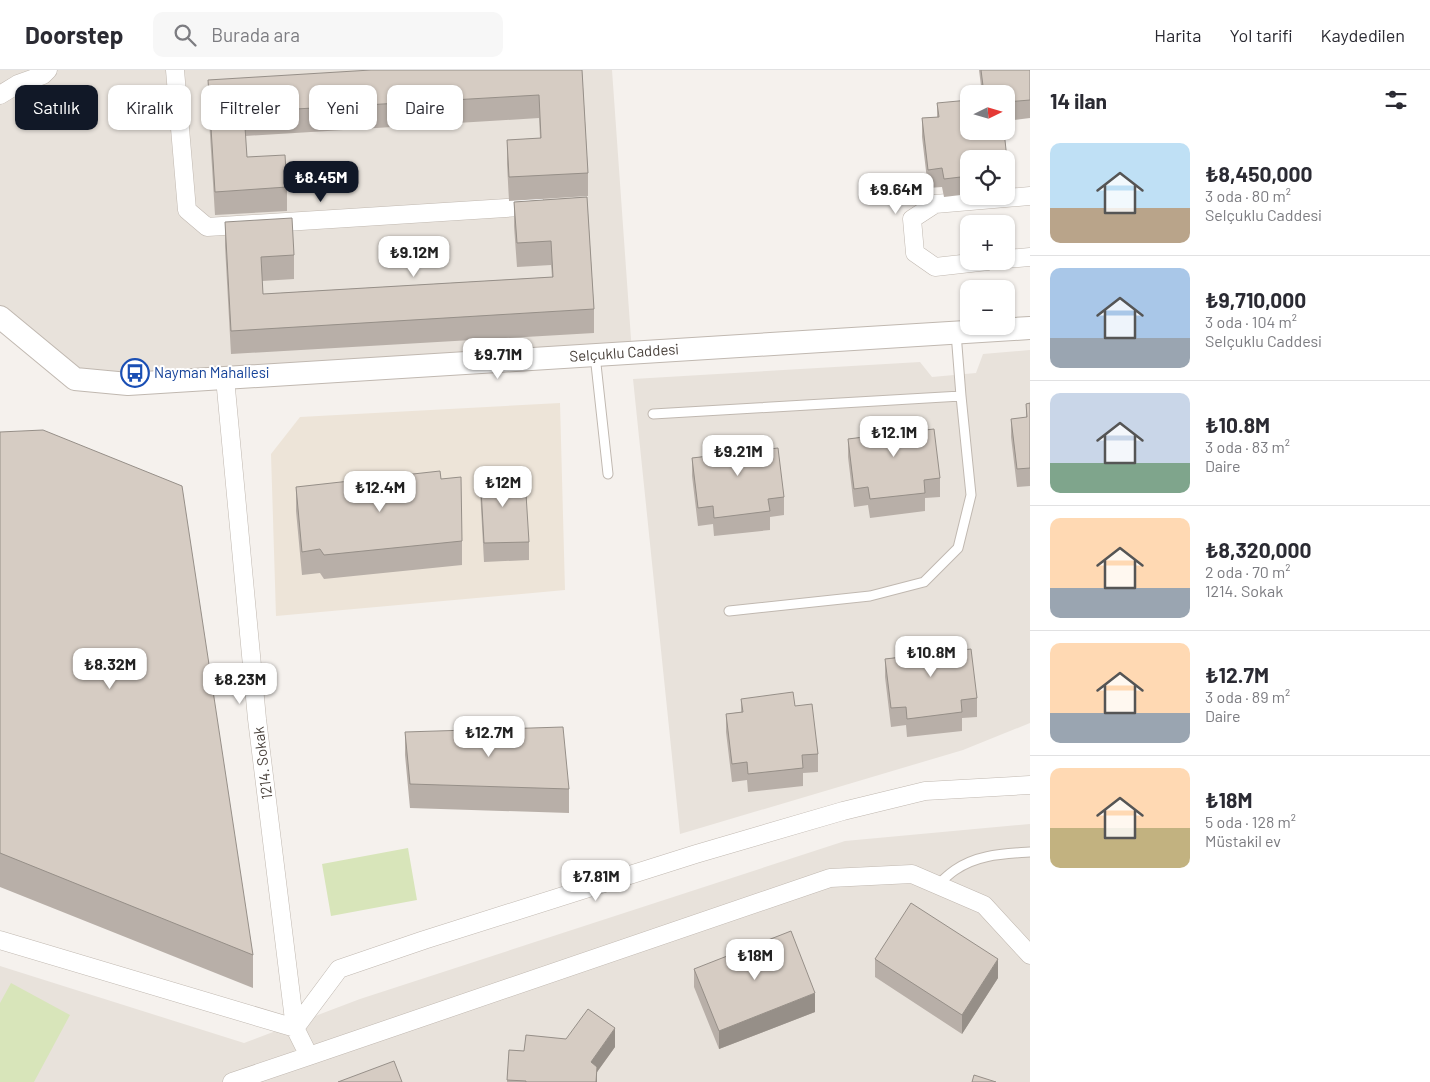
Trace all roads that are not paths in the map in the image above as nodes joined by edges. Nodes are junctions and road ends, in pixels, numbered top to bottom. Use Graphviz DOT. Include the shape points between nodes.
graph roads {
  1 [pos="48,70"];
  2 [pos="175,70"];
  3 [pos="0,95"];
  4 [pos="1030,196"];
  5 [pos="558,204"];
  6 [pos="1030,257"];
  7 [pos="1015,258"];
  8 [pos="960,264"];
  9 [pos="0,317"];
  10 [pos="1030,328"];
  11 [pos="956,333"];
  12 [pos="595,355"];
  13 [pos="225,378"];
  14 [pos="961,396"];
  15 [pos="653,414"];
  16 [pos="608,474"];
  17 [pos="729,611"];
  18 [pos="1030,784"];
  19 [pos="1030,852"];
  20 [pos="937,885"];
  21 [pos="0,940"];
  22 [pos="1030,955"];
  23 [pos="295,1028"];
  24 [pos="309,1056"];
  25 [pos="232,1082"];
  1 -- 3 [label="street"];
  2 -- 5 [label="street" via="187,210 207,227"];
  4 -- 8 [label="street" via="935,204 912,219 915,253 935,267"];
  6 -- 7 [label="street"];
  9 -- 13 [label="street, Selçuklu Caddesi" via="75,379 128,384"];
  10 -- 11 [label="street, Selçuklu Caddesi"];
  11 -- 12 [label="street, Selçuklu Caddesi"];
  11 -- 14 [label="lane"];
  12 -- 13 [label="street, Selçuklu Caddesi"];
  12 -- 16 [label="lane"];
  13 -- 23 [label="street, 1214. Sokak" via="257,719"];
  14 -- 15 [label="lane"];
  14 -- 17 [label="lane" via="971,495 958,548 924,582 870,596"];
  18 -- 23 [label="street" via="924,791 842,811 424,940 339,969"];
  19 -- 20 [label="lane" via="995,854 975,860 956,869"];
  20 -- 22 [label="street" via="984,905"];
  20 -- 24 [label="street" via="912,874 830,878"];
  21 -- 23 [label="street"];
  23 -- 24 [label="street, 1214. Sokak"];
  24 -- 25 [label="street"];
}
